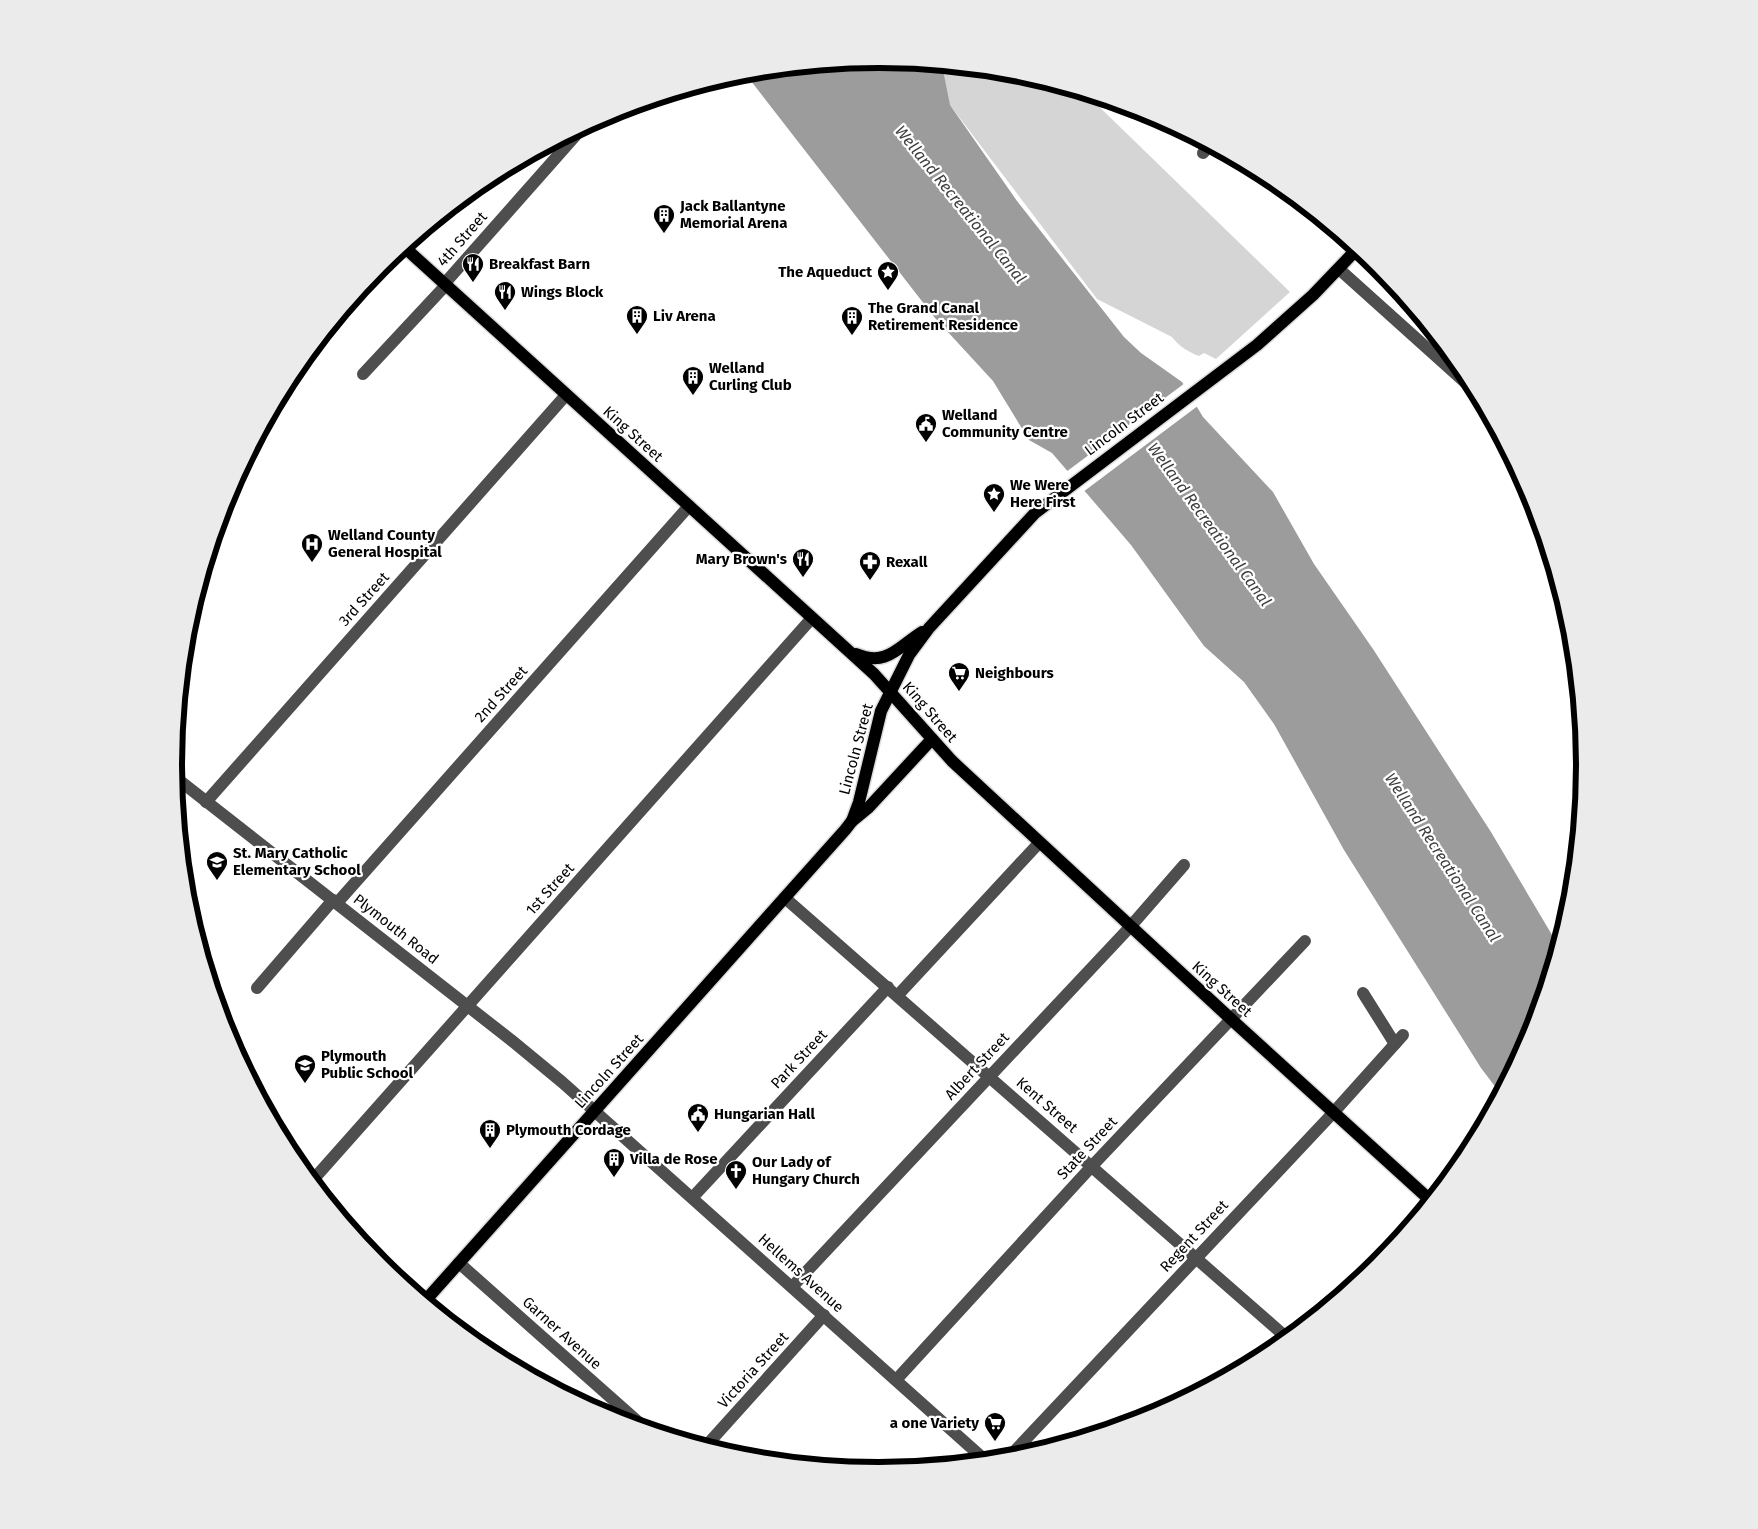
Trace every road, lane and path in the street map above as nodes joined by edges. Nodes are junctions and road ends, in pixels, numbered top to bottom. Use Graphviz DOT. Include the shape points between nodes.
graph roads {
  1 [pos="574,138"];
  2 [pos="408,251"];
  3 [pos="1353,254"];
  4 [pos="1339,269"];
  5 [pos="445,284"];
  6 [pos="363,374"];
  7 [pos="1459,376"];
  8 [pos="566,395"];
  9 [pos="689,506"];
  10 [pos="812,618"];
  11 [pos="929,628"];
  12 [pos="852,653"];
  13 [pos="890,691"];
  14 [pos="932,739"];
  15 [pos="182,784"];
  16 [pos="206,802"];
  17 [pos="852,821"];
  18 [pos="1039,843"];
  19 [pos="1184,865"];
  20 [pos="785,898"];
  21 [pos="335,902"];
  22 [pos="1130,927"];
  23 [pos="1305,941"];
  24 [pos="257,988"];
  25 [pos="893,991"];
  26 [pos="1363,993"];
  27 [pos="468,1006"];
  28 [pos="1232,1020"];
  29 [pos="990,1076"];
  30 [pos="595,1110"];
  31 [pos="1333,1113"];
  32 [pos="1092,1166"];
  33 [pos="316,1176"];
  34 [pos="1426,1196"];
  35 [pos="693,1198"];
  36 [pos="1195,1258"];
  37 [pos="459,1263"];
  38 [pos="792,1287"];
  39 [pos="429,1297"];
  40 [pos="824,1316"];
  41 [pos="1281,1333"];
  42 [pos="896,1380"];
  43 [pos="631,1416"];
  44 [pos="711,1441"];
  45 [pos="1018,1447"];
  46 [pos="979,1454"];
  1 -- 5 [label="street, 4th Street"];
  2 -- 5 [label="main road, King Street"];
  3 -- 4 [label="main road, Lincoln Street"];
  4 -- 7 [label="street"];
  4 -- 11 [label="main road, Lincoln Street" via="1271,333 1065,489 1014,534"];
  5 -- 6 [label="street, 4th Street"];
  5 -- 8 [label="main road, King Street"];
  8 -- 9 [label="main road, King Street"];
  8 -- 16 [label="street, 3rd Street"];
  9 -- 10 [label="main road, King Street"];
  9 -- 21 [label="street, 2nd Street"];
  10 -- 12 [label="main road, King Street"];
  10 -- 27 [label="street, 1st Street"];
  11 -- 12 [label="main road" via="893,654 879,659"];
  11 -- 13 [label="main road, Lincoln Street" via="909,655"];
  12 -- 13 [label="main road, King Street"];
  13 -- 14 [label="main road, King Street"];
  13 -- 17 [label="main road, Lincoln Street" via="881,711"];
  14 -- 17 [label="main road"];
  14 -- 18 [label="main road, King Street" via="952,762"];
  15 -- 16 [label="street, Plymouth Road"];
  16 -- 21 [label="street, Plymouth Road"];
  17 -- 20 [label="main road, Lincoln Street"];
  18 -- 22 [label="main road, King Street"];
  18 -- 25 [label="street, Park Street"];
  19 -- 22 [label="street, Albert Street"];
  20 -- 25 [label="street, Kent Street"];
  20 -- 30 [label="main road, Lincoln Street"];
  21 -- 24 [label="street, 2nd Street"];
  21 -- 27 [label="street, Plymouth Road"];
  22 -- 28 [label="main road, King Street"];
  22 -- 29 [label="street, Albert Street"];
  23 -- 28 [label="street, State Street"];
  25 -- 29 [label="street, Kent Street"];
  25 -- 35 [label="street, Park Street"];
  26 -- 31 [label="street, Regent Street" via="1399,1040"];
  27 -- 30 [label="street, Plymouth Road"];
  27 -- 33 [label="street, 1st Street"];
  28 -- 31 [label="main road, King Street"];
  28 -- 32 [label="street, State Street"];
  29 -- 32 [label="street, Kent Street"];
  29 -- 38 [label="street, Albert Street"];
  30 -- 35 [label="street, Hellems Avenue"];
  30 -- 37 [label="main road, Lincoln Street"];
  31 -- 34 [label="main road, King Street"];
  31 -- 36 [label="street, Regent Street"];
  32 -- 36 [label="street, Kent Street"];
  32 -- 42 [label="street, State Street"];
  35 -- 38 [label="street, Hellems Avenue"];
  36 -- 41 [label="street, Kent Street"];
  36 -- 45 [label="street, Regent Street"];
  37 -- 39 [label="main road, Lincoln Street"];
  37 -- 43 [label="street, Garner Avenue"];
  38 -- 40 [label="street, Hellems Avenue"];
  40 -- 42 [label="street, Hellems Avenue"];
  40 -- 44 [label="street, Victoria Street"];
  42 -- 46 [label="street, Hellems Avenue"];
}
